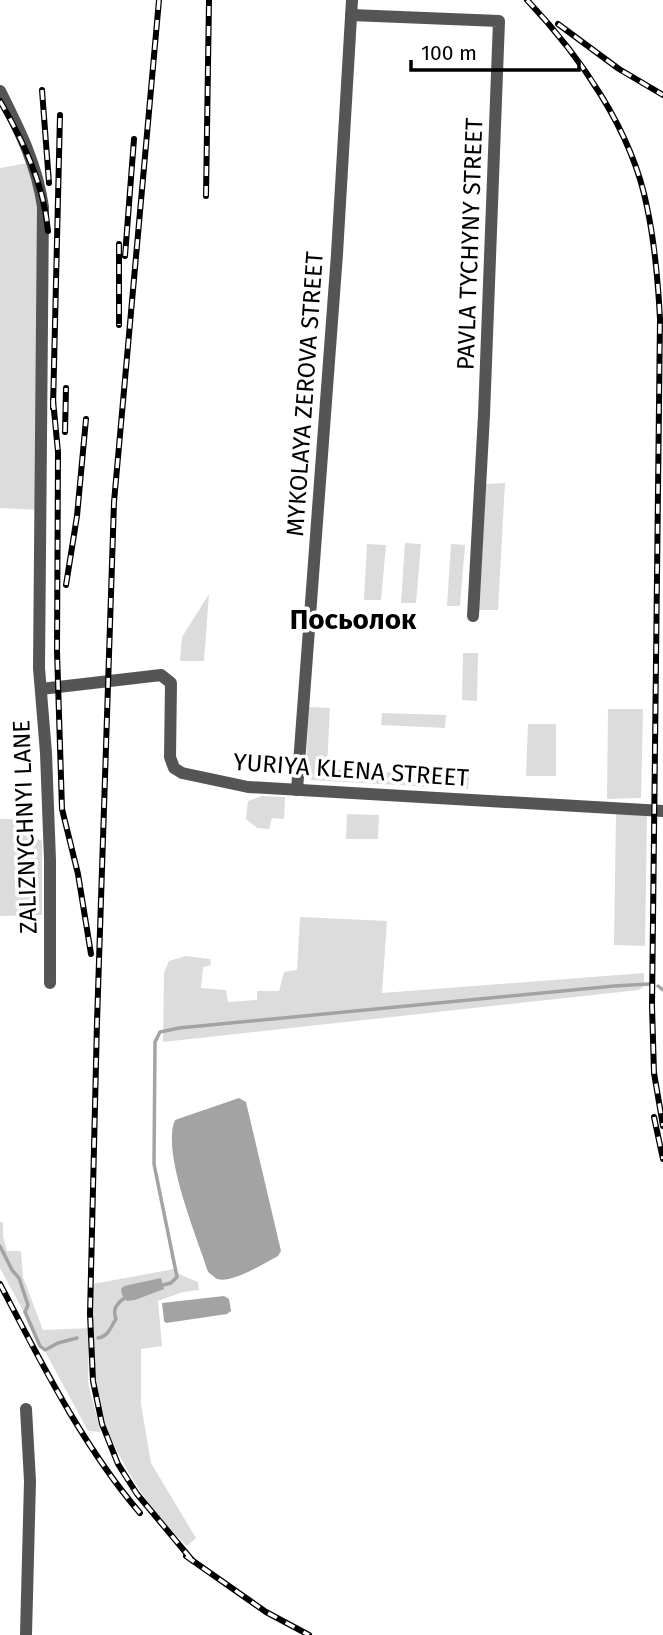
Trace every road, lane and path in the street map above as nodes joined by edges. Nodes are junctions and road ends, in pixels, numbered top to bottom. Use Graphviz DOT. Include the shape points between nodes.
graph roads {
  1 [pos="352,0"];
  2 [pos="351,15"];
  3 [pos="0,91"];
  4 [pos="473,616"];
  5 [pos="41,689"];
  6 [pos="298,790"];
  7 [pos="663,811"];
  8 [pos="50,984"];
  9 [pos="26,1409"];
  10 [pos="26,1635"];
  1 -- 2 [label="street, MYKOLAYA ZEROVA STREET"];
  2 -- 4 [label="street, PAVLA TYCHYNY STREET" via="499,21"];
  2 -- 6 [label="street, MYKOLAYA ZEROVA STREET"];
  3 -- 5 [label="street, ZALIZNYCHNYI LANE" via="29,149 43,206"];
  5 -- 6 [label="street, YURIYA KLENA STREET" via="161,675 171,683 170,757 174,768 248,787"];
  5 -- 8 [label="street, ZALIZNYCHNYI LANE" via="50,860"];
  6 -- 7 [label="street, YURIYA KLENA STREET"];
  9 -- 10 [label="street" via="30,1480"];
}
